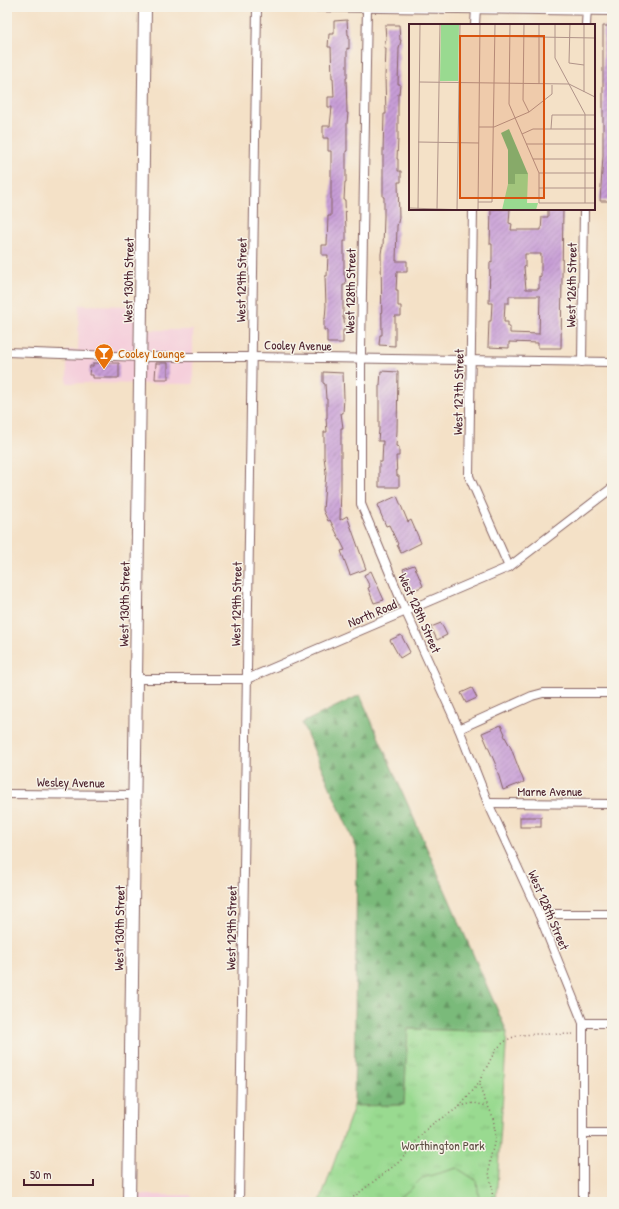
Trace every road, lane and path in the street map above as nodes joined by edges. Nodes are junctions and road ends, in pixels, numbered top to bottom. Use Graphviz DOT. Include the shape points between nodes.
graph roads {
  1 [pos="145,7"];
  2 [pos="258,7"];
  3 [pos="305,7"];
  4 [pos="367,8"];
  5 [pos="476,8"];
  6 [pos="587,9"];
  7 [pos="612,11"];
  8 [pos="476,24"];
  9 [pos="586,24"];
  10 [pos="473,210"];
  11 [pos="584,210"];
  12 [pos="7,352"];
  13 [pos="141,356"];
  14 [pos="251,356"];
  15 [pos="361,358"];
  16 [pos="471,361"];
  17 [pos="582,362"];
  18 [pos="612,362"];
  19 [pos="612,488"];
  20 [pos="510,567"];
  21 [pos="406,612"];
  22 [pos="137,679"];
  23 [pos="247,679"];
  24 [pos="612,693"];
  25 [pos="459,729"];
  26 [pos="7,794"];
  27 [pos="135,795"];
  28 [pos="488,803"];
  29 [pos="612,804"];
  30 [pos="539,914"];
  31 [pos="612,914"];
  32 [pos="583,1023"];
  33 [pos="612,1023"];
  34 [pos="575,1034"];
  35 [pos="479,1083"];
  36 [pos="459,1106"];
  37 [pos="487,1106"];
  38 [pos="583,1133"];
  39 [pos="612,1133"];
  40 [pos="129,1202"];
  41 [pos="239,1202"];
  42 [pos="346,1202"];
  43 [pos="491,1202"];
  44 [pos="583,1202"];
  1 -- 13 [label="main road, West 130th Street"];
  2 -- 14 [label="street, West 129th Street"];
  3 -- 4 [label="street"];
  4 -- 5 [label="street"];
  4 -- 15 [label="street, West 128th Street"];
  5 -- 6 [label="street"];
  5 -- 8 [label="street"];
  6 -- 7 [label="street"];
  6 -- 9 [label="street"];
  10 -- 16 [label="street, West 127th Street"];
  11 -- 17 [label="street, West 126th Street"];
  12 -- 13 [label="street, Cooley Avenue"];
  13 -- 14 [label="street, Cooley Avenue"];
  13 -- 22 [label="main road, West 130th Street"];
  14 -- 15 [label="street, Cooley Avenue"];
  14 -- 23 [label="street, West 129th Street"];
  15 -- 16 [label="street, Cooley Avenue"];
  15 -- 21 [label="street, West 128th Street" via="361,504"];
  16 -- 17 [label="street, Cooley Avenue"];
  16 -- 20 [label="street, West 127th Street" via="469,476"];
  17 -- 18 [label="street, Cooley Avenue"];
  19 -- 20 [label="street, North Road"];
  20 -- 21 [label="street, North Road"];
  21 -- 23 [label="street, North Road"];
  21 -- 25 [label="street, West 128th Street"];
  22 -- 23 [label="street, North Road"];
  22 -- 27 [label="main road, West 130th Street"];
  23 -- 41 [label="street, West 129th Street"];
  24 -- 25 [label="street" via="543,693"];
  25 -- 28 [label="street, West 128th Street"];
  26 -- 27 [label="street, Wesley Avenue"];
  27 -- 40 [label="main road, West 130th Street"];
  28 -- 29 [label="street, Marne Avenue"];
  28 -- 30 [label="street, West 128th Street"];
  30 -- 31 [label="street"];
  30 -- 32 [label="street, West 128th Street"];
  32 -- 33 [label="street"];
  32 -- 38 [label="street, West 128th Street"];
  34 -- 35 [label="path" via="513,1037 492,1054"];
  35 -- 36 [label="path"];
  35 -- 37 [label="path"];
  36 -- 37 [label="path" via="474,1103"];
  36 -- 42 [label="path" via="429,1127 399,1162"];
  37 -- 43 [label="path" via="493,1118 495,1132 495,1144 489,1164 493,1185"];
  38 -- 39 [label="street"];
  38 -- 44 [label="street, West 128th Street"];
}
